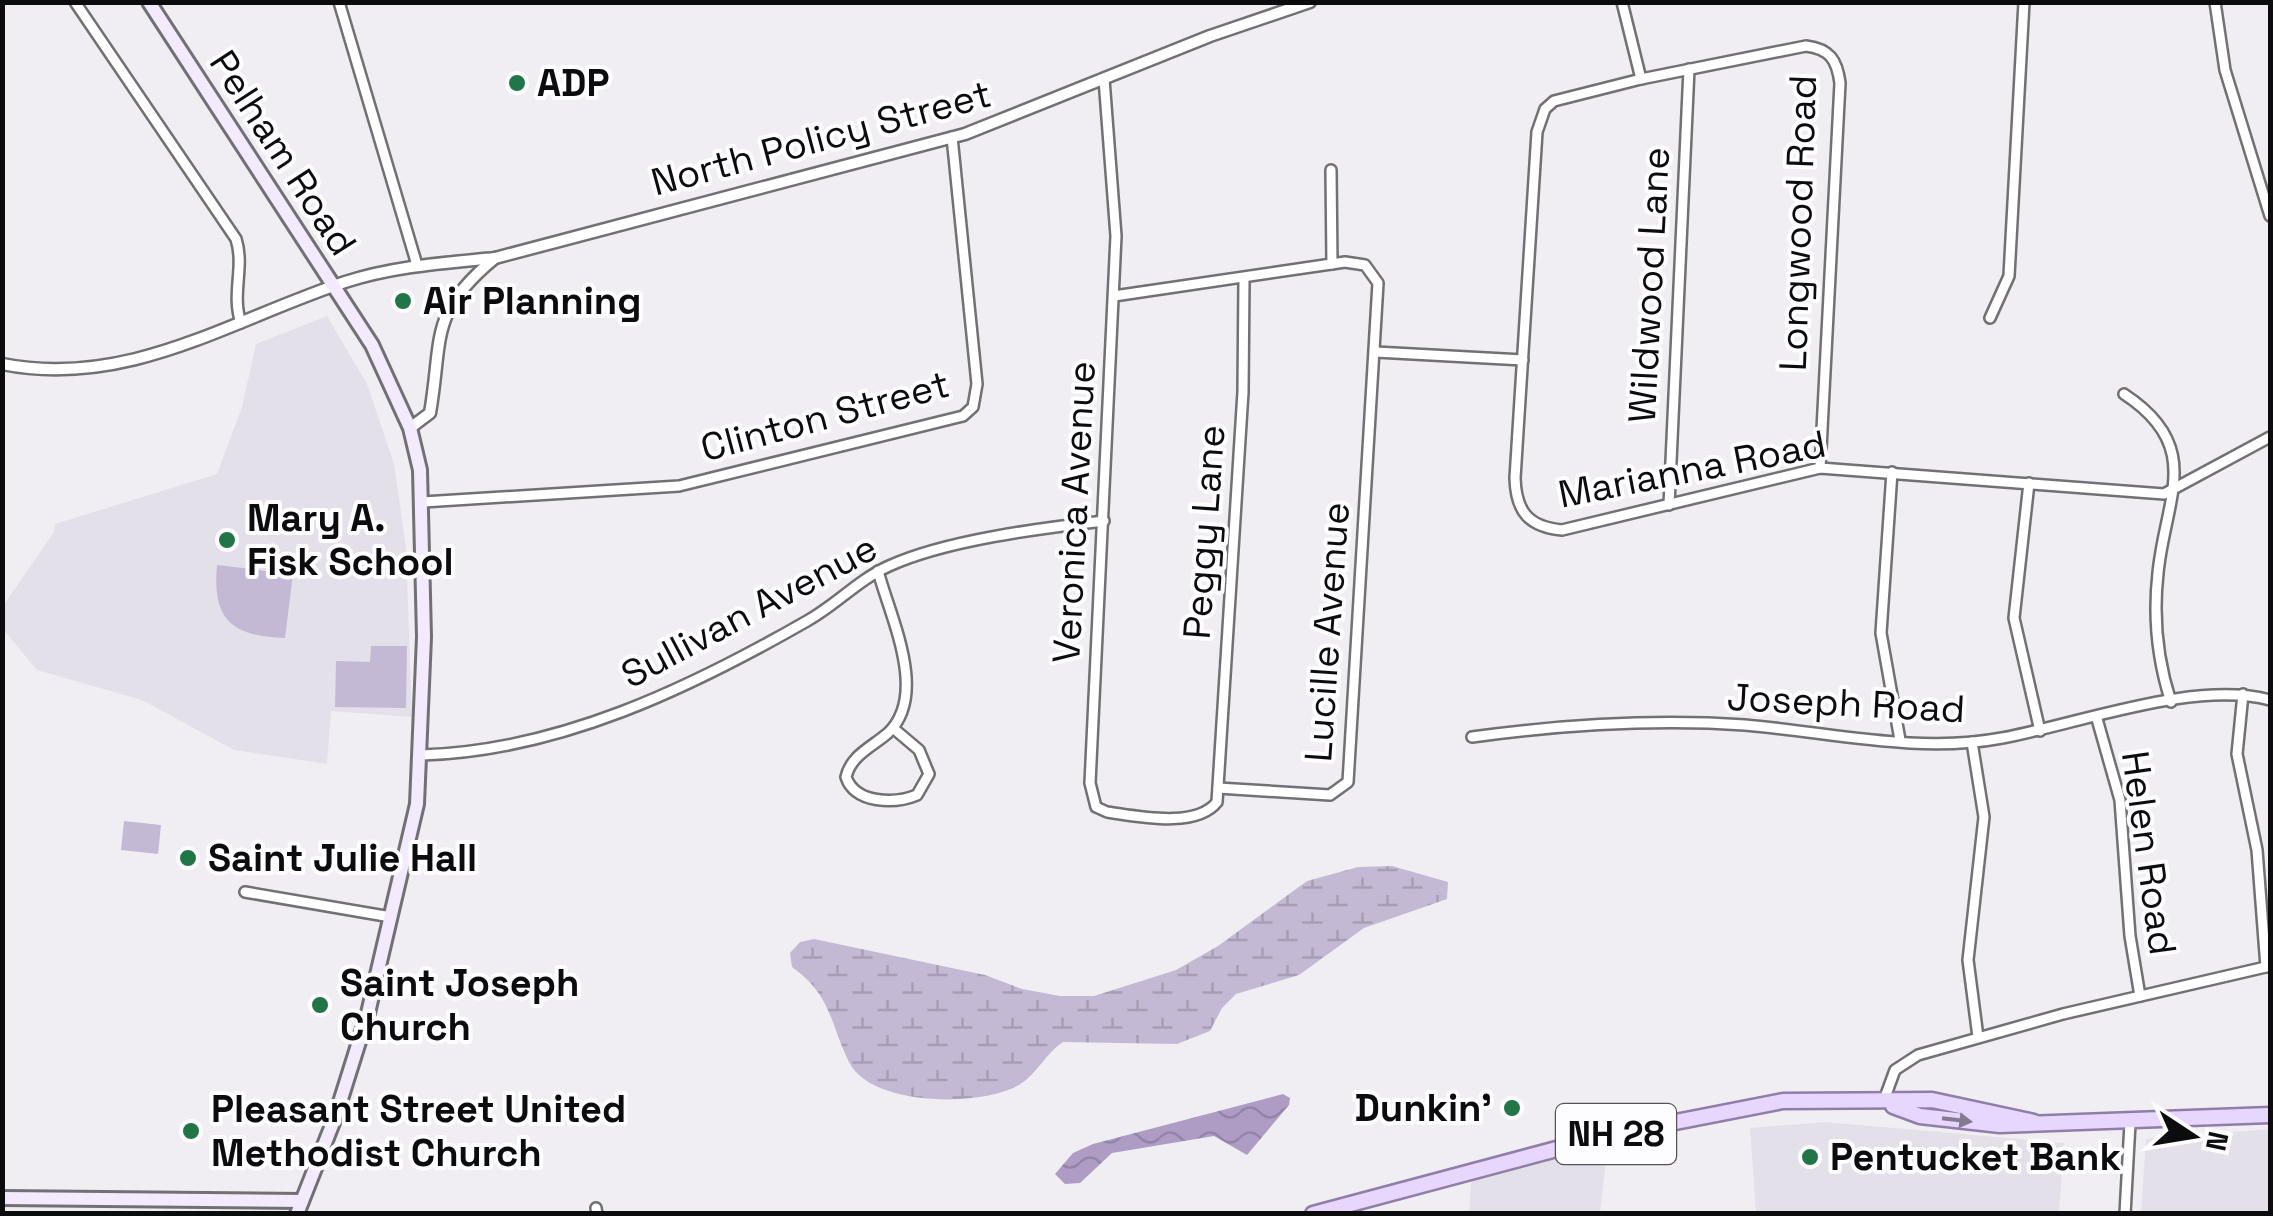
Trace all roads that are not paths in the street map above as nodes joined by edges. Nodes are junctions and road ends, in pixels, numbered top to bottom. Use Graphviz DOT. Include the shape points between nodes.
graph roads {
  1 [pos="76,2"];
  2 [pos="149,2"];
  3 [pos="340,2"];
  4 [pos="1310,2"];
  5 [pos="1622,2"];
  6 [pos="2024,2"];
  7 [pos="2215,2"];
  8 [pos="1689,69"];
  9 [pos="1104,79"];
  10 [pos="1641,79"];
  11 [pos="952,137"];
  12 [pos="1331,170"];
  13 [pos="2270,216"];
  14 [pos="495,258"];
  15 [pos="1332,264"];
  16 [pos="417,266"];
  17 [pos="1244,279"];
  18 [pos="334,286"];
  19 [pos="1114,296"];
  20 [pos="1990,318"];
  21 [pos="241,323"];
  22 [pos="1376,352"];
  23 [pos="1523,360"];
  24 [pos="2,364"];
  25 [pos="2124,394"];
  26 [pos="410,428"];
  27 [pos="2270,437"];
  28 [pos="1820,468"];
  29 [pos="1892,472"];
  30 [pos="2029,483"];
  31 [pos="2176,490"];
  32 [pos="422,502"];
  33 [pos="1669,504"];
  34 [pos="1104,522"];
  35 [pos="878,572"];
  36 [pos="2243,694"];
  37 [pos="2270,700"];
  38 [pos="2171,702"];
  39 [pos="2097,719"];
  40 [pos="893,728"];
  41 [pos="2040,731"];
  42 [pos="1472,738"];
  43 [pos="1900,740"];
  44 [pos="1972,742"];
  45 [pos="422,755"];
  46 [pos="1218,788"];
  47 [pos="245,892"];
  48 [pos="391,917"];
  49 [pos="2268,966"];
  50 [pos="2140,996"];
  51 [pos="1978,1037"];
  52 [pos="1883,1103"];
  53 [pos="2270,1115"];
  54 [pos="2130,1123"];
  55 [pos="2,1198"];
  56 [pos="1373,1206"];
  57 [pos="299,1208"];
  58 [pos="1313,1214"];
  59 [pos="2125,1214"];
  1 -- 21 [label="street" via="236,239"];
  2 -- 18 [label="main road, Pelham Road"];
  3 -- 16 [label="street"];
  4 -- 9 [label="street, North Policy Street"];
  5 -- 10 [label="street"];
  6 -- 20 [label="street" via="2009,276"];
  7 -- 13 [label="street" via="2225,70"];
  8 -- 10 [label="street, Longwood Road"];
  8 -- 28 [label="street, Longwood Road" via="1806,46 1836,61"];
  8 -- 33 [label="street, Wildwood Lane"];
  9 -- 11 [label="street, North Policy Street"];
  9 -- 19 [label="street, Veronica Avenue" via="1117,209"];
  10 -- 23 [label="street, Marianna Road" via="1565,96 1540,120"];
  11 -- 14 [label="street, North Policy Street"];
  11 -- 32 [label="street, Clinton Street" via="977,384 968,412 679,486"];
  12 -- 15 [label="street"];
  14 -- 16 [label="street, North Policy Street"];
  14 -- 26 [label="street" via="449,309 436,341 430,413"];
  15 -- 17 [label="street, Lucille Avenue"];
  15 -- 22 [label="street, Lucille Avenue" via="1365,265 1376,276"];
  16 -- 18 [label="street, North Policy Street"];
  17 -- 19 [label="street, Lucille Avenue"];
  17 -- 46 [label="street, Peggy Lane"];
  18 -- 21 [label="street, North Policy Street"];
  18 -- 26 [label="main road, Pelham Road" via="372,344"];
  19 -- 34 [label="street, Veronica Avenue"];
  21 -- 24 [label="street, North Policy Street" via="121,366"];
  22 -- 23 [label="street"];
  22 -- 46 [label="street, Lucille Avenue" via="1348,782 1330,795"];
  23 -- 33 [label="street, Marianna Road" via="1516,490 1529,522 1562,530"];
  25 -- 31 [label="street" via="2152,417 2167,442"];
  26 -- 32 [label="main road, Pelham Road"];
  27 -- 31 [label="street, Marianna Road"];
  28 -- 29 [label="street, Marianna Road"];
  28 -- 33 [label="street, Marianna Road"];
  29 -- 30 [label="street, Marianna Road"];
  29 -- 43 [label="street" via="1881,632"];
  30 -- 31 [label="street, Marianna Road" via="2154,494"];
  30 -- 41 [label="street" via="2014,618"];
  31 -- 38 [label="street" via="2155,602 2161,673"];
  32 -- 45 [label="main road, Pelham Road"];
  34 -- 35 [label="street, Sullivan Avenue" via="1034,530"];
  34 -- 46 [label="street, Veronica Avenue" via="1090,796 1106,812 1187,817 1210,811"];
  35 -- 40 [label="street" via="907,683"];
  35 -- 45 [label="street, Sullivan Avenue" via="798,626 617,715 494,746"];
  36 -- 37 [label="street, Joseph Road"];
  36 -- 38 [label="street, Joseph Road"];
  36 -- 49 [label="street" via="2237,754 2257,850"];
  38 -- 39 [label="street, Joseph Road"];
  39 -- 41 [label="street, Joseph Road"];
  39 -- 50 [label="street, Helen Road" via="2120,800"];
  40 -- 40 [label="street" via="856,757 846,776 854,790 890,802 918,795 929,774 922,753"];
  41 -- 44 [label="street, Joseph Road"];
  42 -- 43 [label="street, Joseph Road" via="1723,724"];
  43 -- 44 [label="street, Joseph Road"];
  44 -- 51 [label="street" via="1984,818 1968,939"];
  45 -- 48 [label="main road, Pelham Road"];
  47 -- 48 [label="street"];
  48 -- 57 [label="main road, Pelham Road" via="350,1073"];
  49 -- 50 [label="street"];
  50 -- 51 [label="street"];
  51 -- 52 [label="street" via="1904,1061"];
  52 -- 54 [label="main road, NH 28" via="1932,1100 2034,1122"];
  52 -- 56 [label="main road, NH 28" via="1805,1098 1739,1108 1609,1135"];
  53 -- 54 [label="main road, NH 28"];
  54 -- 59 [label="street"];
  55 -- 57 [label="main road"];
  56 -- 58 [label="main road, NH 28"];
}
